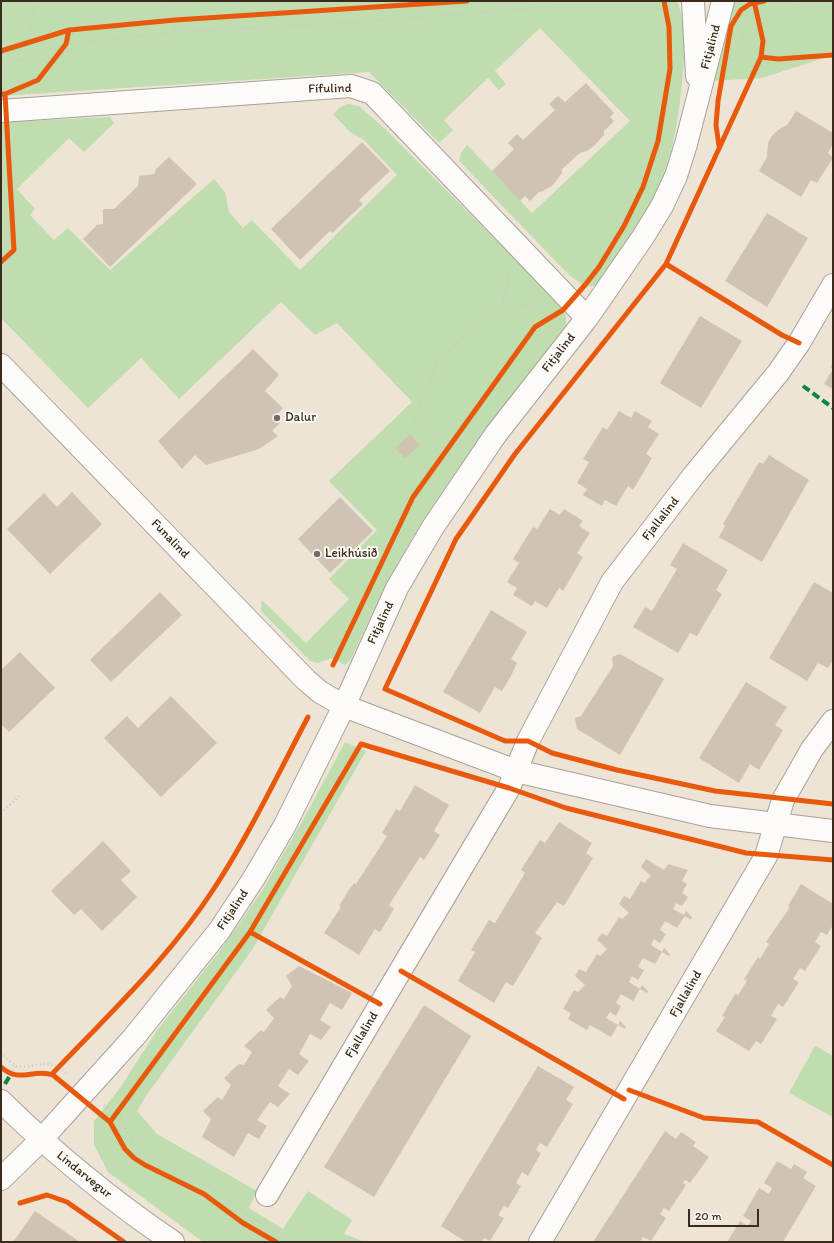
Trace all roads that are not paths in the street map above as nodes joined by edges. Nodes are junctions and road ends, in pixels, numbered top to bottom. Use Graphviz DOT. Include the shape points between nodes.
graph roads {
  1 [pos="723,1"];
  2 [pos="685,4"];
  3 [pos="698,92"];
  4 [pos="1,111"];
  5 [pos="833,285"];
  6 [pos="587,318"];
  7 [pos="1,365"];
  8 [pos="344,706"];
  9 [pos="833,721"];
  10 [pos="516,771"];
  11 [pos="776,825"];
  12 [pos="833,831"];
  13 [pos="1,1101"];
  14 [pos="41,1140"];
  15 [pos="1,1179"];
  16 [pos="267,1195"];
  17 [pos="173,1242"];
  18 [pos="540,1242"];
  1 -- 3 [label="street, Fitjalind"];
  2 -- 3 [label="street, Fitjalind"];
  3 -- 6 [label="street, Fitjalind" via="676,176 643,237"];
  4 -- 6 [label="street, Fífulind" via="326,87 351,86 372,93"];
  5 -- 10 [label="street, Fjallalind" via="778,373 694,475 612,582 528,741"];
  6 -- 8 [label="street, Fitjalind" via="496,434 433,527 397,588"];
  7 -- 8 [label="street, Funalind" via="306,680"];
  8 -- 10 [label="street"];
  8 -- 14 [label="street, Fitjalind" via="285,825 219,931 134,1037"];
  9 -- 11 [label="street, Fjallalind" via="812,749 783,800"];
  10 -- 11 [label="street" via="710,816"];
  10 -- 16 [label="street, Fjallalind" via="509,788"];
  11 -- 12 [label="street"];
  11 -- 18 [label="street, Fjallalind" via="766,856"];
  13 -- 14 [label="street, Lindarvegur"];
  14 -- 15 [label="street, Fitjalind"];
  14 -- 17 [label="street, Lindarvegur" via="88,1180"];
}
